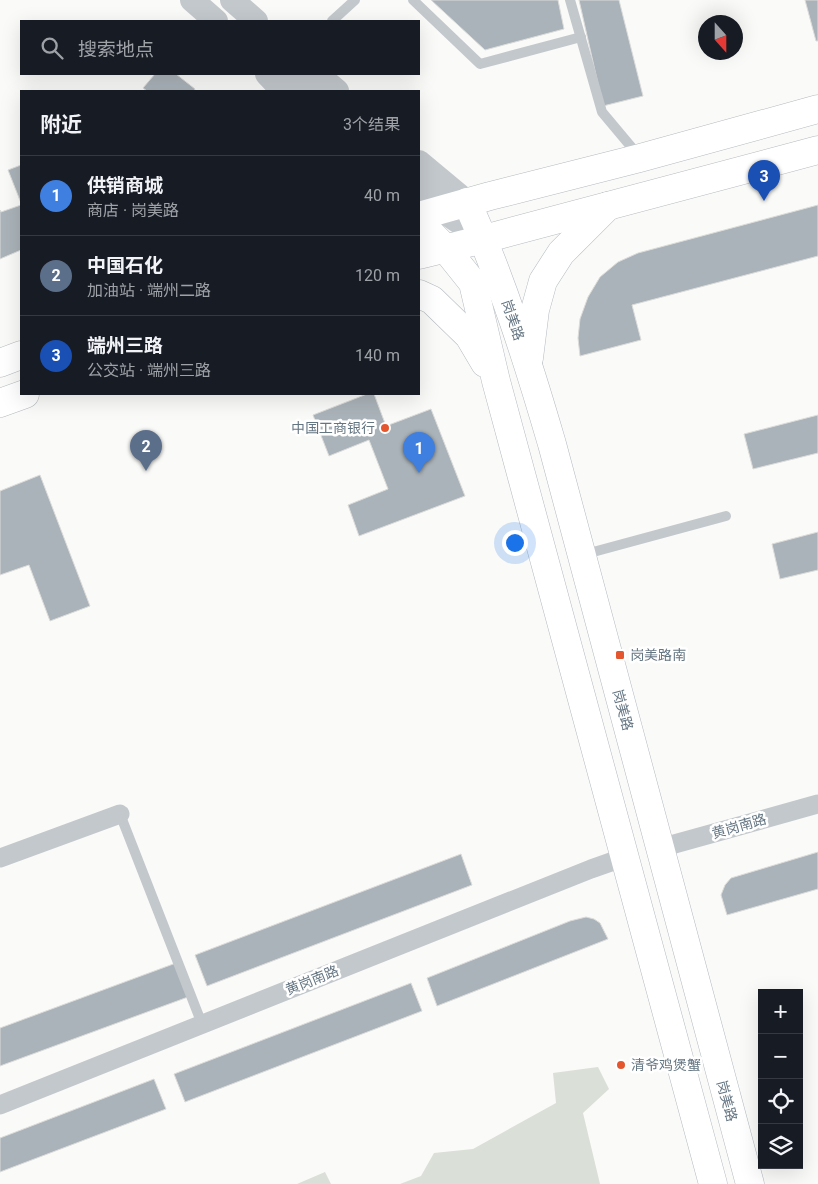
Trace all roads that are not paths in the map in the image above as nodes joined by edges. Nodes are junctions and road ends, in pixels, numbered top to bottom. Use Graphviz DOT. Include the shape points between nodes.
graph roads {
  1 [pos="192,0"];
  2 [pos="232,0"];
  3 [pos="354,0"];
  4 [pos="413,0"];
  5 [pos="570,0"];
  6 [pos="215,20"];
  7 [pos="255,20"];
  8 [pos="333,20"];
  9 [pos="581,38"];
  10 [pos="318,75"];
  11 [pos="280,84"];
  12 [pos="307,90"];
  13 [pos="336,90"];
  14 [pos="818,109"];
  15 [pos="818,150"];
  16 [pos="640,158"];
  17 [pos="420,163"];
  18 [pos="420,193"];
  19 [pos="651,194"];
  20 [pos="467,202"];
  21 [pos="608,206"];
  22 [pos="426,216"];
  23 [pos="484,239"];
  24 [pos="445,248"];
  25 [pos="420,255"];
  26 [pos="420,294"];
  27 [pos="529,365"];
  28 [pos="496,381"];
  29 [pos="21,395"];
  30 [pos="0,403"];
  31 [pos="552,444"];
  32 [pos="516,454"];
  33 [pos="726,516"];
  34 [pos="582,555"];
  35 [pos="818,804"];
  36 [pos="120,814"];
  37 [pos="660,848"];
  38 [pos="625,857"];
  39 [pos="0,858"];
  40 [pos="202,1024"];
  41 [pos="0,1105"];
  42 [pos="713,1184"];
  43 [pos="750,1184"];
  1 -- 6 [label="street"];
  2 -- 7 [label="street"];
  3 -- 8 [label="lane"];
  4 -- 9 [label="lane" via="480,64"];
  5 -- 9 [label="lane"];
  9 -- 16 [label="lane" via="602,112"];
  10 -- 13 [label="street"];
  11 -- 12 [label="street"];
  14 -- 16 [label="main road"];
  15 -- 19 [label="main road"];
  16 -- 19 [label="main road"];
  16 -- 20 [label="main road"];
  17 -- 20 [label="street"];
  18 -- 22 [label="street"];
  19 -- 21 [label="main road"];
  20 -- 22 [label="main road"];
  20 -- 23 [label="main road, 岗美路"];
  21 -- 23 [label="main road"];
  21 -- 27 [label="main road" via="561,254 543,281 535,310"];
  22 -- 23 [label="street"];
  22 -- 24 [label="main road"];
  23 -- 24 [label="main road"];
  23 -- 27 [label="main road, 岗美路"];
  24 -- 25 [label="main road"];
  24 -- 28 [label="main road" via="473,283"];
  26 -- 28 [label="main road" via="432,300 469,336"];
  27 -- 31 [label="main road, 岗美路"];
  28 -- 32 [label="main road"];
  29 -- 30 [label="main road"];
  31 -- 32 [label="main road"];
  31 -- 34 [label="main road, 岗美路"];
  32 -- 38 [label="main road"];
  33 -- 34 [label="lane"];
  34 -- 37 [label="main road, 岗美路"];
  35 -- 37 [label="street, 黄岗南路"];
  36 -- 39 [label="street"];
  36 -- 40 [label="lane"];
  37 -- 43 [label="main road, 岗美路"];
  38 -- 40 [label="street, 黄岗南路"];
  38 -- 42 [label="main road"];
  40 -- 41 [label="street, 黄岗南路"];
}
